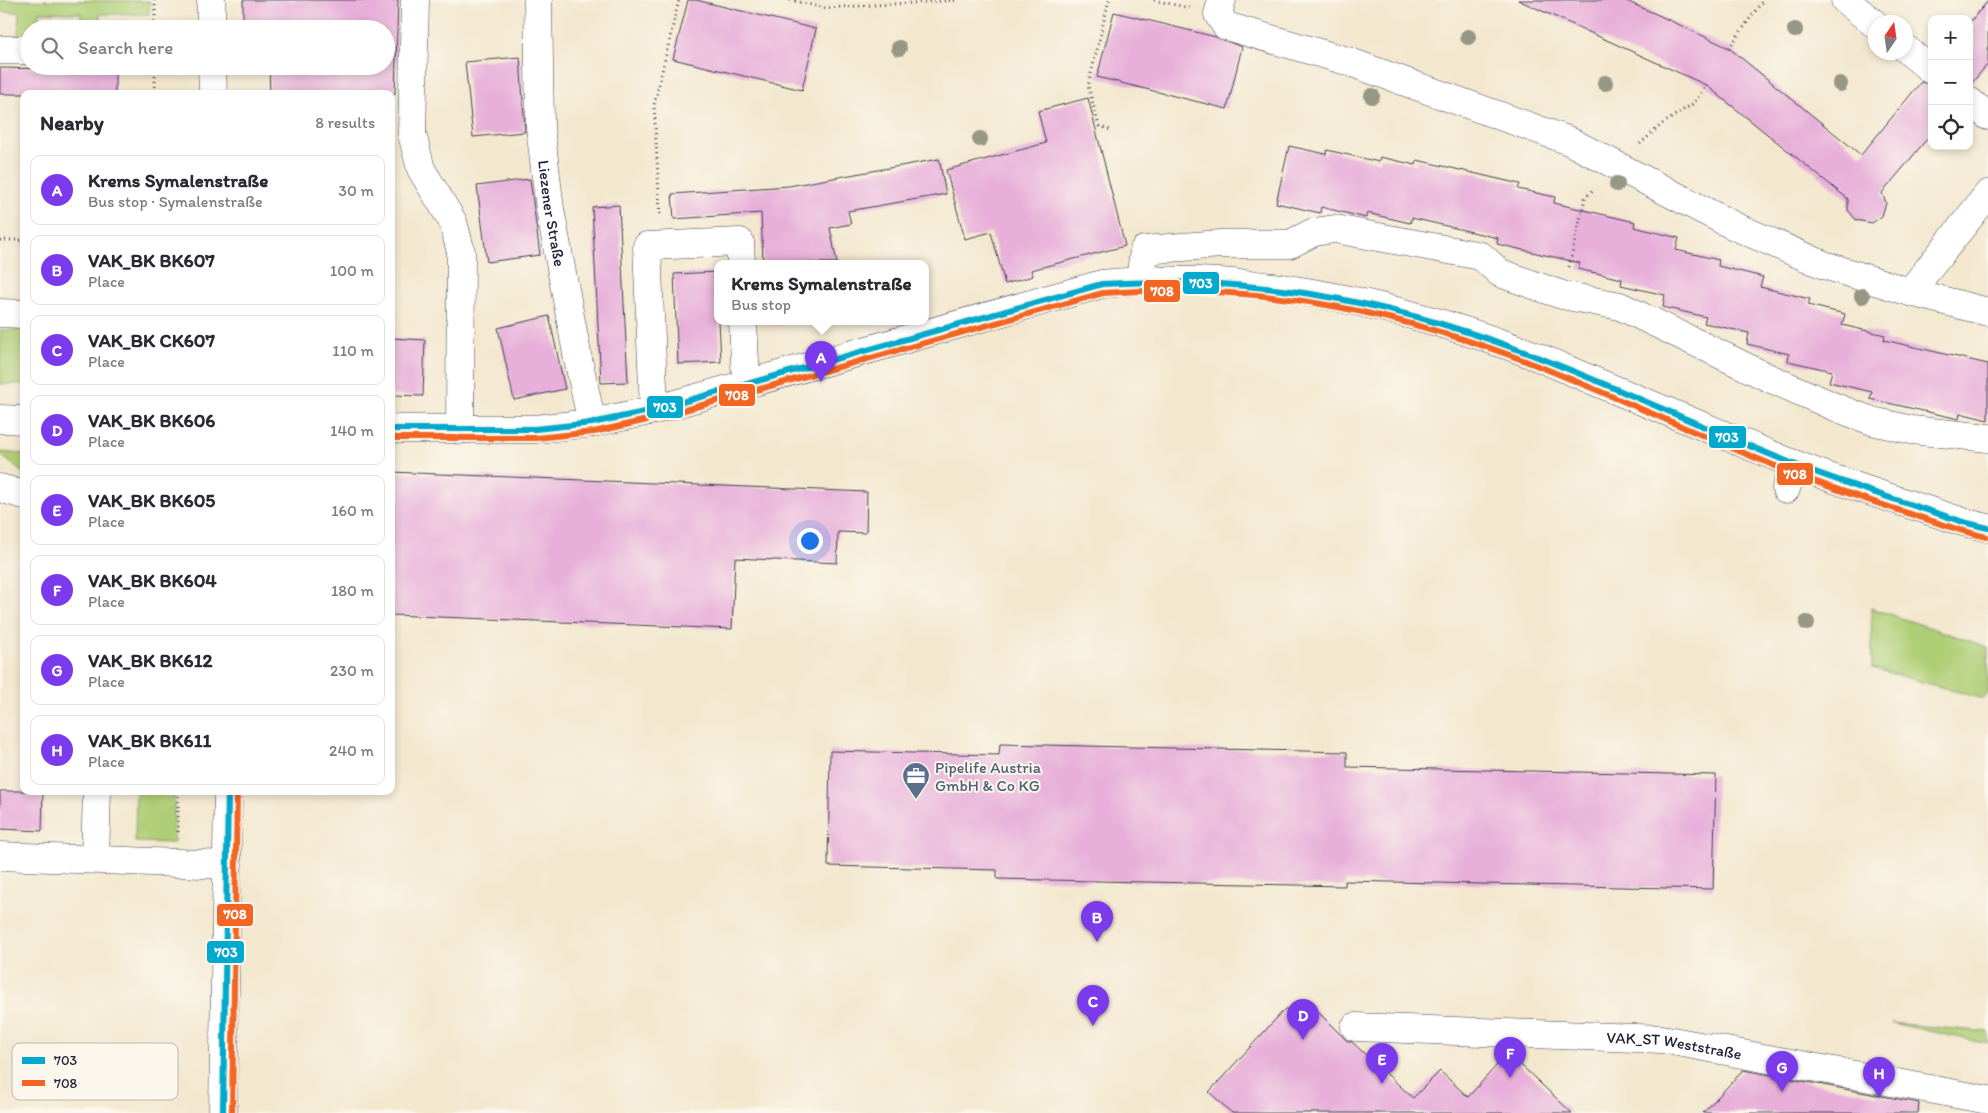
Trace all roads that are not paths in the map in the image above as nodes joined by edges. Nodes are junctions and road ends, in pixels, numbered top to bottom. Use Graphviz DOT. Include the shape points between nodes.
graph roads {
  1 [pos="211,0"];
  2 [pos="414,0"];
  3 [pos="538,0"];
  4 [pos="1222,0"];
  5 [pos="1845,0"];
  6 [pos="1868,19"];
  7 [pos="211,20"];
  8 [pos="0,50"];
  9 [pos="20,50"];
  10 [pos="1913,55"];
  11 [pos="1928,67"];
  12 [pos="212,75"];
  13 [pos="213,90"];
  14 [pos="1973,104"];
  15 [pos="1988,116"];
  16 [pos="1988,194"];
  17 [pos="741,260"];
  18 [pos="1140,280"];
  19 [pos="1910,292"];
  20 [pos="1988,312"];
  21 [pos="0,313"];
  22 [pos="20,314"];
  23 [pos="743,325"];
  24 [pos="746,383"];
  25 [pos="654,410"];
  26 [pos="0,419"];
  27 [pos="20,420"];
  28 [pos="592,422"];
  29 [pos="395,429"];
  30 [pos="460,430"];
  31 [pos="1988,438"];
  32 [pos="0,488"];
  33 [pos="20,494"];
  34 [pos="1988,528"];
  35 [pos="97,795"];
  36 [pos="228,795"];
  37 [pos="0,856"];
  38 [pos="94,859"];
  39 [pos="228,865"];
  40 [pos="1355,1027"];
  41 [pos="1988,1100"];
  42 [pos="223,1113"];
  1 -- 7 [label="street"];
  2 -- 30 [label="street" via="412,134 421,169 453,222 461,252"];
  3 -- 28 [label="street, Liezener Straße" via="540,127 550,209"];
  4 -- 19 [label="street" via="1218,14 1226,26 1347,61 1567,140 1732,225 1824,265"];
  5 -- 6 [label="street"];
  8 -- 9 [label="street"];
  10 -- 11 [label="street"];
  12 -- 13 [label="street"];
  14 -- 15 [label="street"];
  16 -- 19 [label="street"];
  17 -- 25 [label="street" via="740,242 647,246"];
  18 -- 24 [label="street" via="1068,292"];
  18 -- 31 [label="street" via="1144,250 1221,244 1290,244 1314,232 1335,229 1481,256 1500,272 1562,295 1620,306 1818,400 1872,421 1912,430"];
  18 -- 34 [label="street" via="1191,280 1261,286 1415,315 1508,345 1790,476"];
  19 -- 20 [label="street"];
  21 -- 22 [label="street"];
  23 -- 24 [label="street"];
  24 -- 25 [label="street"];
  25 -- 28 [label="street"];
  26 -- 27 [label="street"];
  28 -- 30 [label="street" via="535,429"];
  29 -- 30 [label="street"];
  32 -- 33 [label="street"];
  35 -- 38 [label="street"];
  36 -- 39 [label="street"];
  37 -- 38 [label="street"];
  38 -- 39 [label="street"];
  39 -- 42 [label="street" via="236,904"];
  40 -- 41 [label="street, VAK_ST Weststraße" via="1662,1039"];
}
